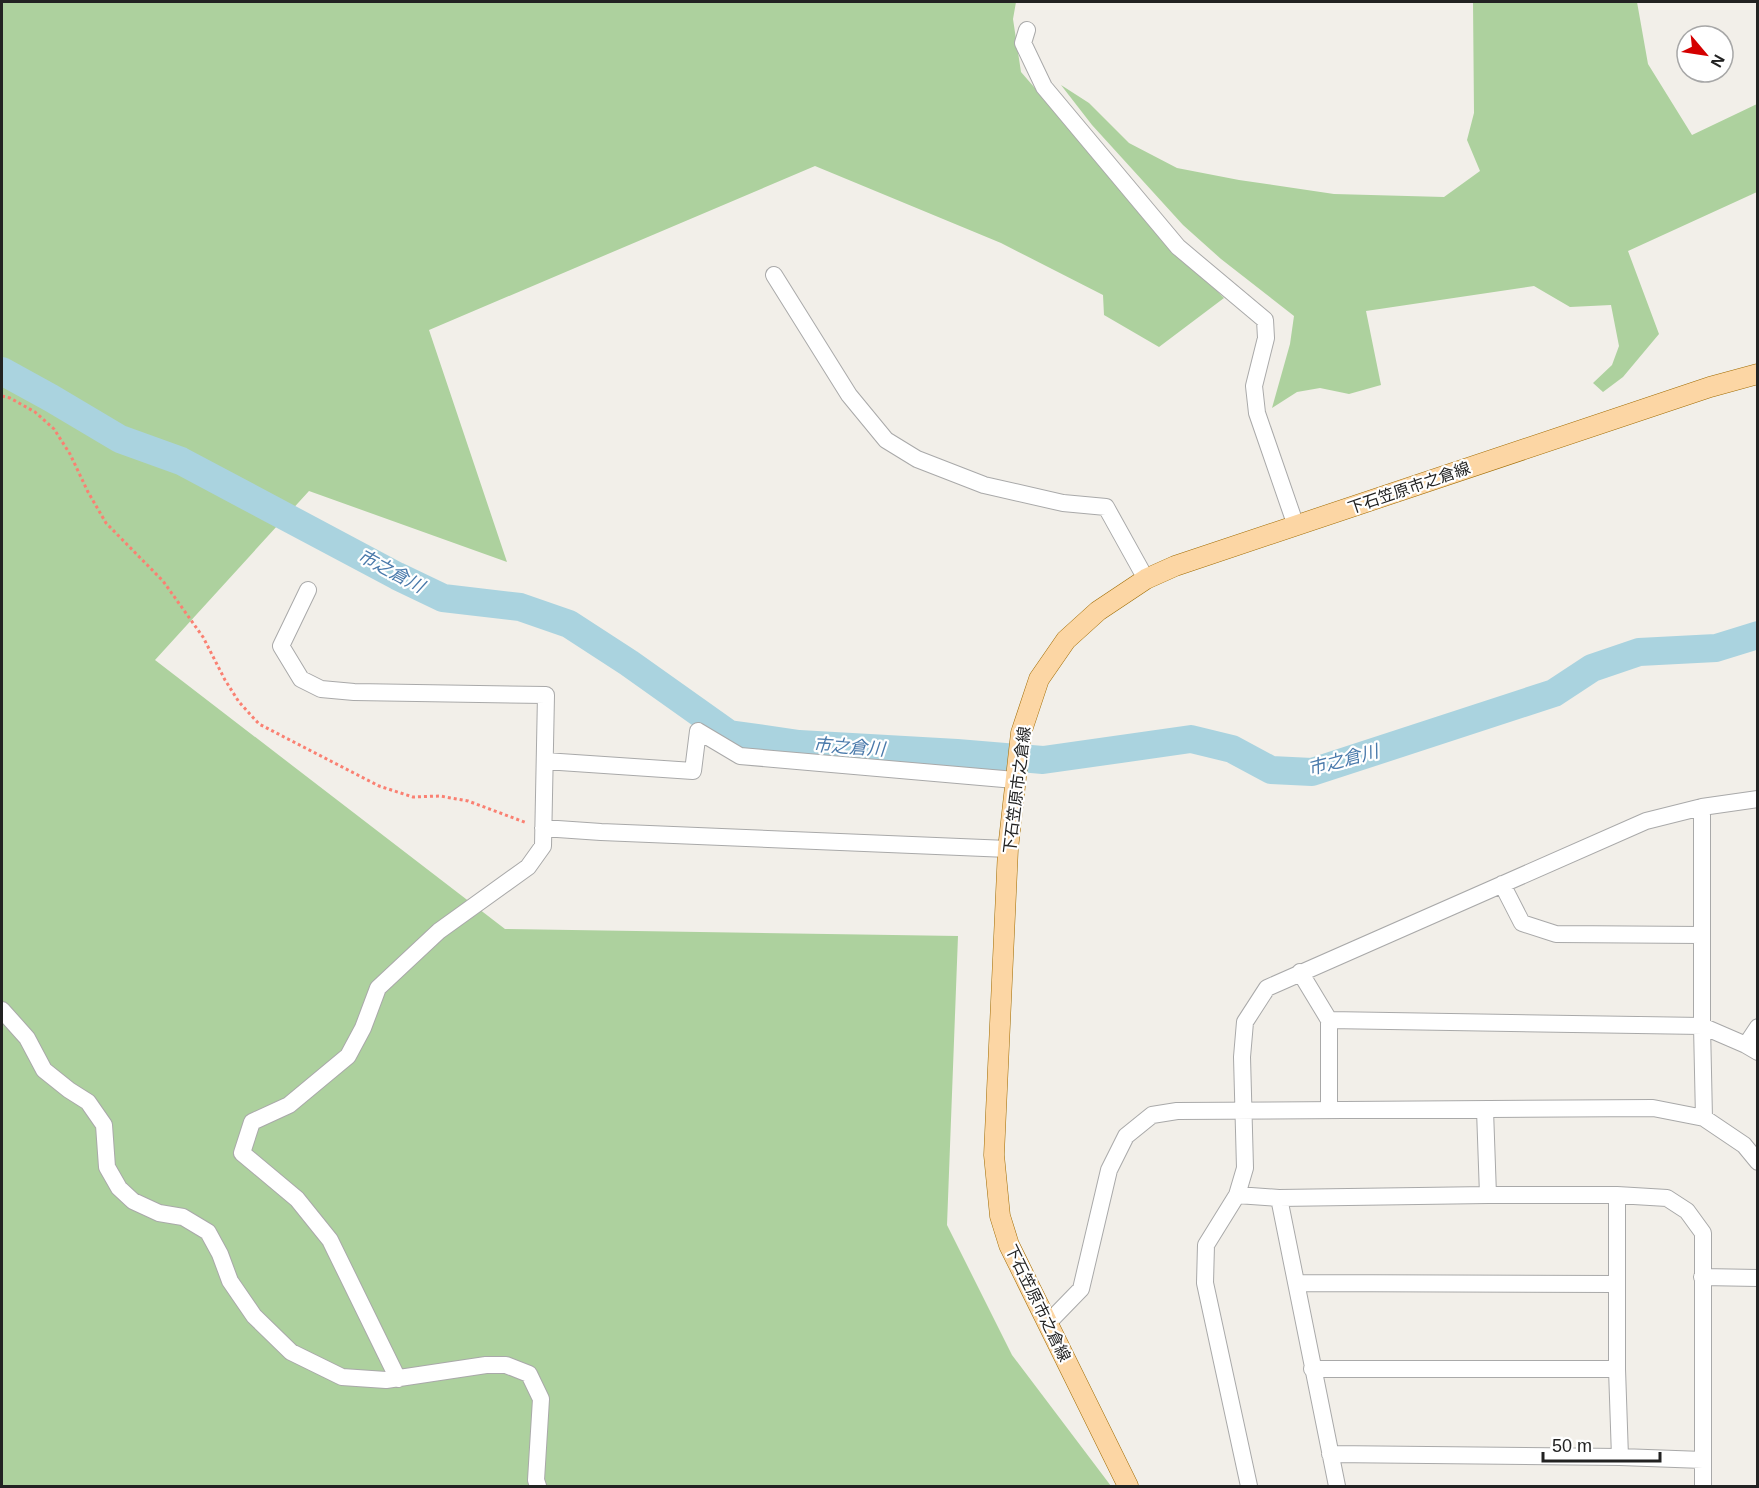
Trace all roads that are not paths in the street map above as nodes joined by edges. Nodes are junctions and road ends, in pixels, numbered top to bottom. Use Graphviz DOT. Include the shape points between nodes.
graph roads {
  1 [pos="1027,30"];
  2 [pos="774,275"];
  3 [pos="1758,374"];
  4 [pos="1296,526"];
  5 [pos="1146,579"];
  6 [pos="308,590"];
  7 [pos="545,761"];
  8 [pos="1015,780"];
  9 [pos="1758,799"];
  10 [pos="1702,807"];
  11 [pos="543,828"];
  12 [pos="1008,849"];
  13 [pos="1502,884"];
  14 [pos="1702,934"];
  15 [pos="1300,972"];
  16 [pos="2,1010"];
  17 [pos="1329,1020"];
  18 [pos="1702,1026"];
  19 [pos="1758,1027"];
  20 [pos="1752,1049"];
  21 [pos="1329,1109"];
  22 [pos="1485,1110"];
  23 [pos="1244,1111"];
  24 [pos="1704,1118"];
  25 [pos="1758,1162"];
  26 [pos="1237,1195"];
  27 [pos="1488,1195"];
  28 [pos="1617,1195"];
  29 [pos="1279,1198"];
  30 [pos="1702,1277"];
  31 [pos="1758,1278"];
  32 [pos="1296,1283"];
  33 [pos="1617,1284"];
  34 [pos="1047,1324"];
  35 [pos="1312,1369"];
  36 [pos="1617,1369"];
  37 [pos="398,1379"];
  38 [pos="1330,1454"];
  39 [pos="1620,1457"];
  40 [pos="1703,1460"];
  41 [pos="538,1486"];
  42 [pos="1128,1486"];
  43 [pos="1249,1486"];
  44 [pos="1337,1486"];
  45 [pos="1703,1486"];
  1 -- 4 [label="street" via="1023,44 1044,87 1178,246 1265,320 1266,338 1254,386 1257,413"];
  2 -- 5 [label="street" via="849,395 886,440 916,459 984,485 1063,503 1106,507"];
  3 -- 4 [label="main road, 下石笠原市之倉線"];
  4 -- 5 [label="main road, 下石笠原市之倉線"];
  5 -- 8 [label="main road, 下石笠原市之倉線" via="1098,611 1066,640 1039,679 1021,733"];
  6 -- 7 [label="street" via="281,646 301,679 321,689 354,692 546,695"];
  7 -- 8 [label="street" via="693,771 698,731 740,756"];
  7 -- 11 [label="street"];
  8 -- 12 [label="main road, 下石笠原市之倉線"];
  9 -- 10 [label="street"];
  10 -- 13 [label="street" via="1646,821"];
  10 -- 14 [label="street"];
  11 -- 12 [label="street"];
  11 -- 37 [label="street" via="543,846 528,867 439,931 378,988 348,1056 289,1105 252,1122 242,1153 297,1199 330,1240"];
  12 -- 34 [label="main road, 下石笠原市之倉線" via="994,1155 1000,1216 1009,1245"];
  13 -- 14 [label="street" via="1522,923 1556,934"];
  13 -- 15 [label="street"];
  14 -- 18 [label="street"];
  15 -- 17 [label="street"];
  15 -- 23 [label="street" via="1267,988 1245,1022"];
  16 -- 37 [label="street" via="27,1038 44,1070 88,1102 105,1125 106,1167 119,1188 133,1201 159,1213 183,1217 208,1232 230,1281 255,1316 291,1352 342,1377"];
  17 -- 18 [label="street"];
  17 -- 21 [label="street"];
  18 -- 20 [label="street"];
  18 -- 24 [label="street"];
  19 -- 20 [label="street"];
  21 -- 22 [label="street"];
  21 -- 23 [label="street"];
  22 -- 24 [label="street" via="1653,1108"];
  22 -- 27 [label="street"];
  23 -- 26 [label="street" via="1245,1168"];
  23 -- 34 [label="street" via="1152,1115 1125,1136 1109,1170 1081,1289"];
  24 -- 25 [label="street" via="1744,1145"];
  26 -- 29 [label="street"];
  26 -- 43 [label="street" via="1206,1245 1205,1283"];
  27 -- 28 [label="street"];
  27 -- 29 [label="street"];
  28 -- 30 [label="street" via="1667,1198 1687,1211 1703,1233"];
  28 -- 33 [label="street"];
  29 -- 32 [label="street"];
  30 -- 31 [label="street"];
  30 -- 40 [label="street"];
  32 -- 33 [label="street"];
  32 -- 35 [label="street"];
  33 -- 36 [label="street"];
  34 -- 42 [label="main road, 下石笠原市之倉線"];
  35 -- 36 [label="street"];
  35 -- 38 [label="street"];
  36 -- 39 [label="street"];
  37 -- 41 [label="street" via="486,1365 506,1365 529,1374 541,1400"];
  38 -- 39 [label="street"];
  38 -- 44 [label="street"];
  39 -- 40 [label="street"];
  40 -- 45 [label="street"];
}
